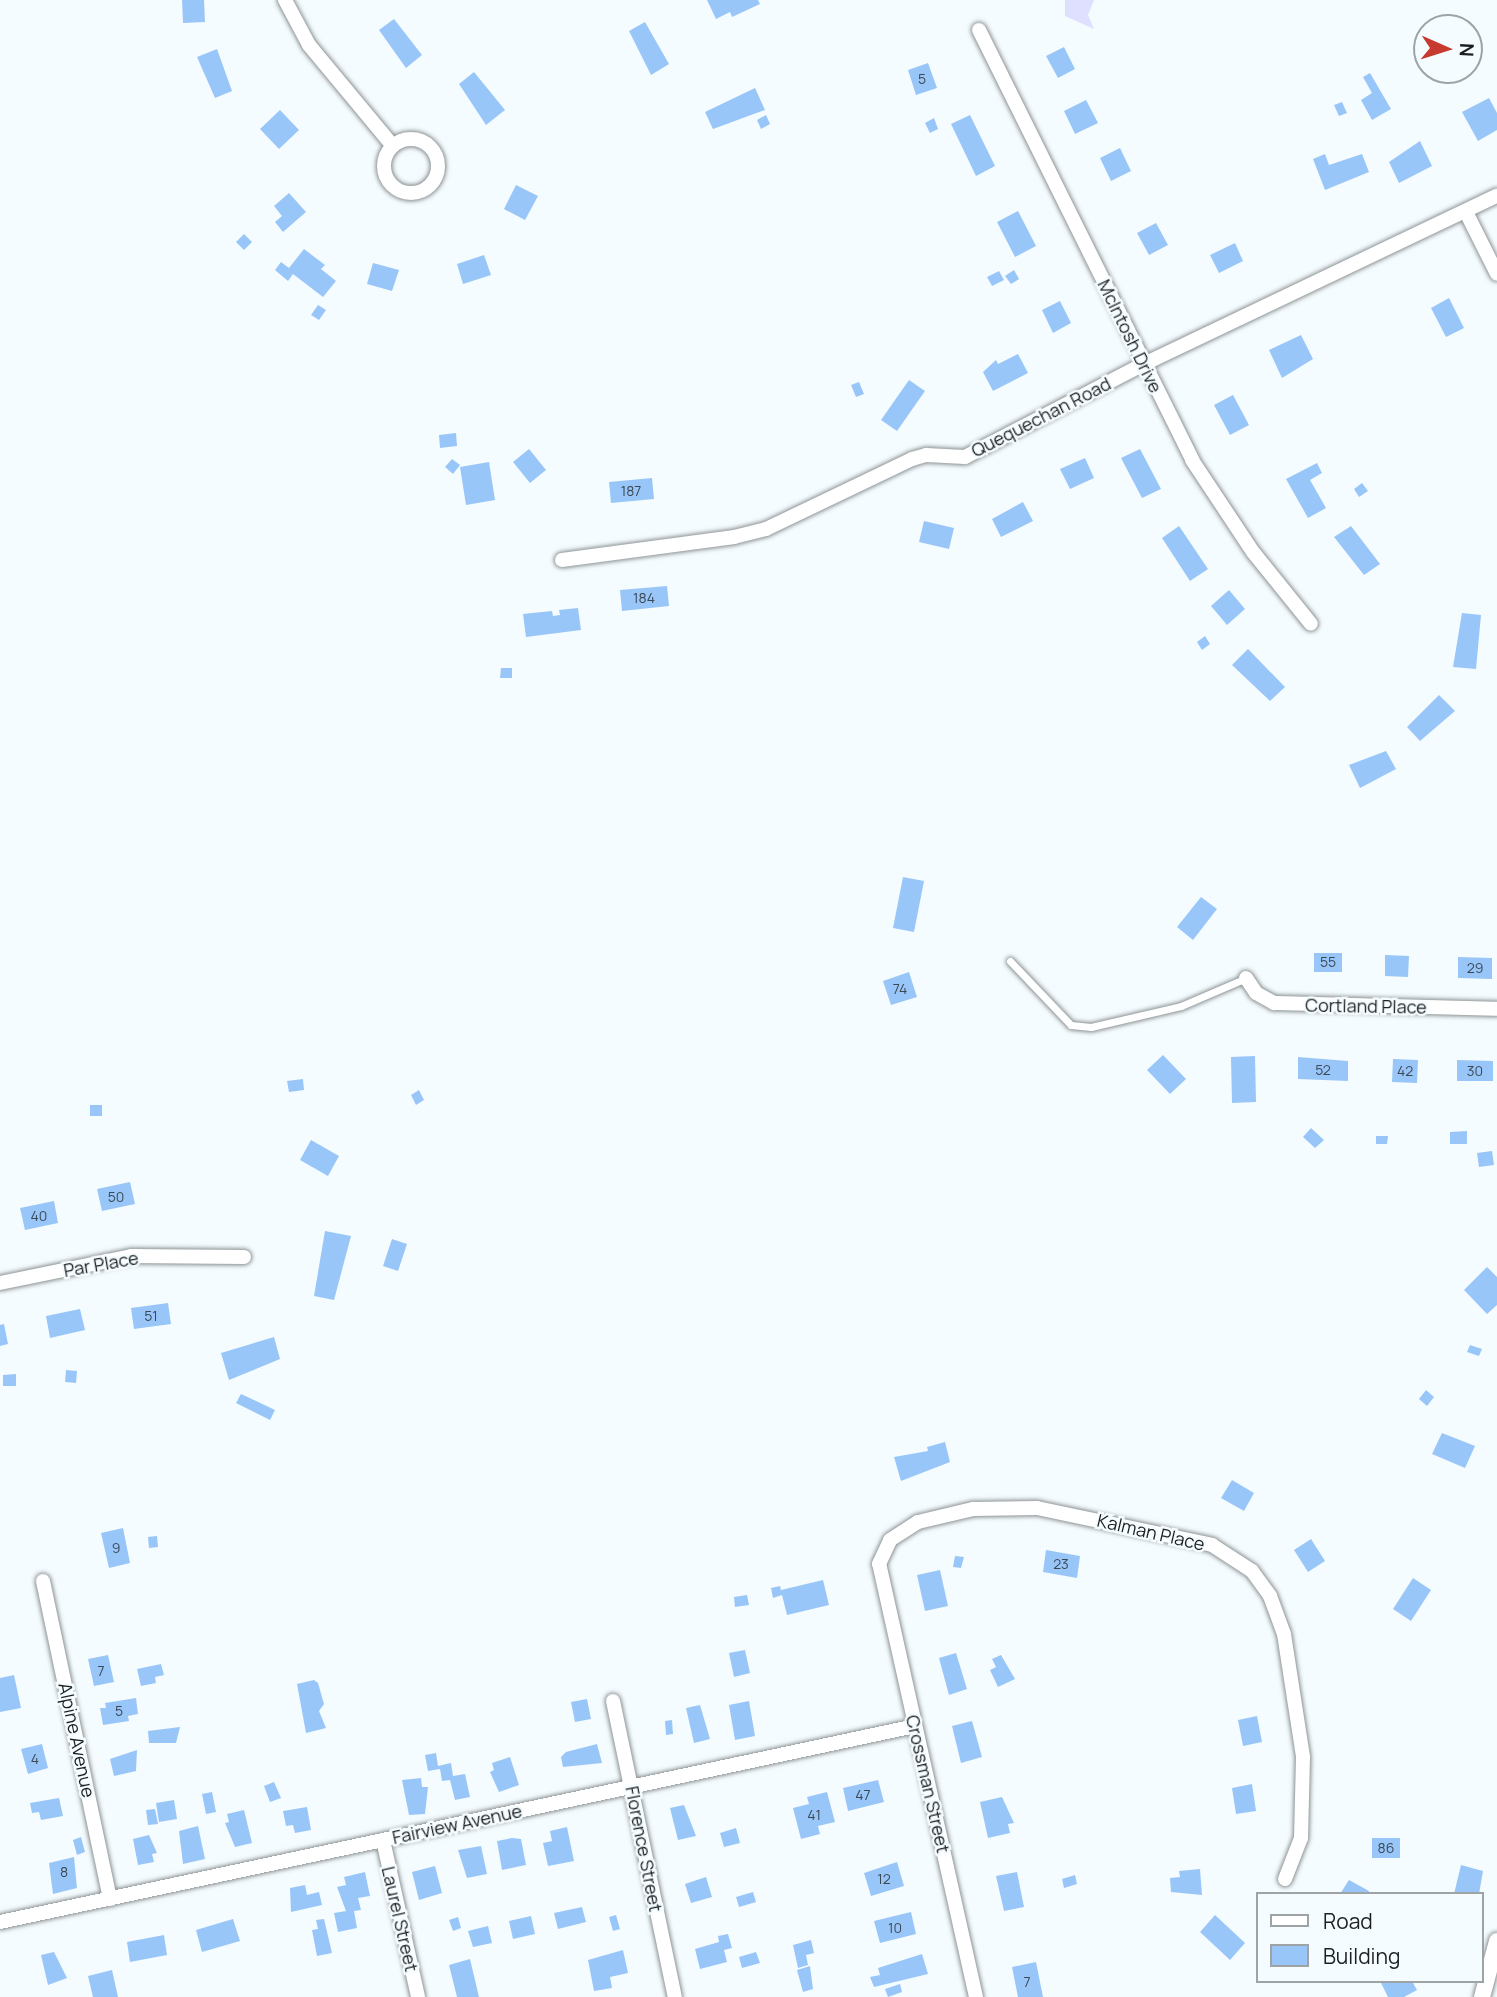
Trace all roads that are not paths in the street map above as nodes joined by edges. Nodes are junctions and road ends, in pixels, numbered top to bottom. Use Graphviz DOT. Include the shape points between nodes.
graph roads {
  1 [pos="285,0"];
  2 [pos="979,30"];
  3 [pos="393,146"];
  4 [pos="1497,196"];
  5 [pos="1466,212"];
  6 [pos="1497,274"];
  7 [pos="1144,364"];
  8 [pos="562,560"];
  9 [pos="1311,624"];
  10 [pos="1010,961"];
  11 [pos="1246,978"];
  12 [pos="1497,1009"];
  13 [pos="244,1257"];
  14 [pos="0,1283"];
  15 [pos="880,1571"];
  16 [pos="43,1581"];
  17 [pos="613,1701"];
  18 [pos="915,1726"];
  19 [pos="628,1788"];
  20 [pos="383,1840"];
  21 [pos="1285,1879"];
  22 [pos="110,1899"];
  23 [pos="0,1922"];
  24 [pos="1497,1941"];
  25 [pos="418,1997"];
  26 [pos="675,1997"];
  27 [pos="976,1997"];
  28 [pos="1482,1997"];
  1 -- 3 [label="street" via="309,45"];
  2 -- 7 [label="street, McIntosh Drive"];
  4 -- 5 [label="street, Quequechan Road"];
  5 -- 6 [label="street"];
  5 -- 7 [label="street, Quequechan Road"];
  7 -- 8 [label="street, Quequechan Road" via="965,457 912,459 766,529 678,546"];
  7 -- 9 [label="street, McIntosh Drive" via="1215,499"];
  10 -- 11 [label="lane" via="1071,1025 1091,1027 1181,1006"];
  11 -- 12 [label="street, Cortland Place" via="1265,1000 1284,1004"];
  13 -- 14 [label="street, Par Place" via="131,1256"];
  15 -- 18 [label="street, Crossman Street"];
  15 -- 21 [label="street, Kalman Place" via="884,1547 906,1527 944,1513 1002,1506 1079,1516 1212,1545 1239,1561 1258,1579 1276,1608 1303,1757 1301,1838"];
  16 -- 22 [label="street, Alpine Avenue"];
  17 -- 19 [label="street, Florence Street"];
  18 -- 19 [label="street, Fairview Avenue"];
  18 -- 27 [label="street, Crossman Street"];
  19 -- 20 [label="street, Fairview Avenue"];
  19 -- 26 [label="street, Florence Street"];
  20 -- 22 [label="street, Fairview Avenue"];
  20 -- 25 [label="street, Laurel Street"];
  22 -- 23 [label="street, Fairview Avenue"];
  24 -- 28 [label="street"];
}
